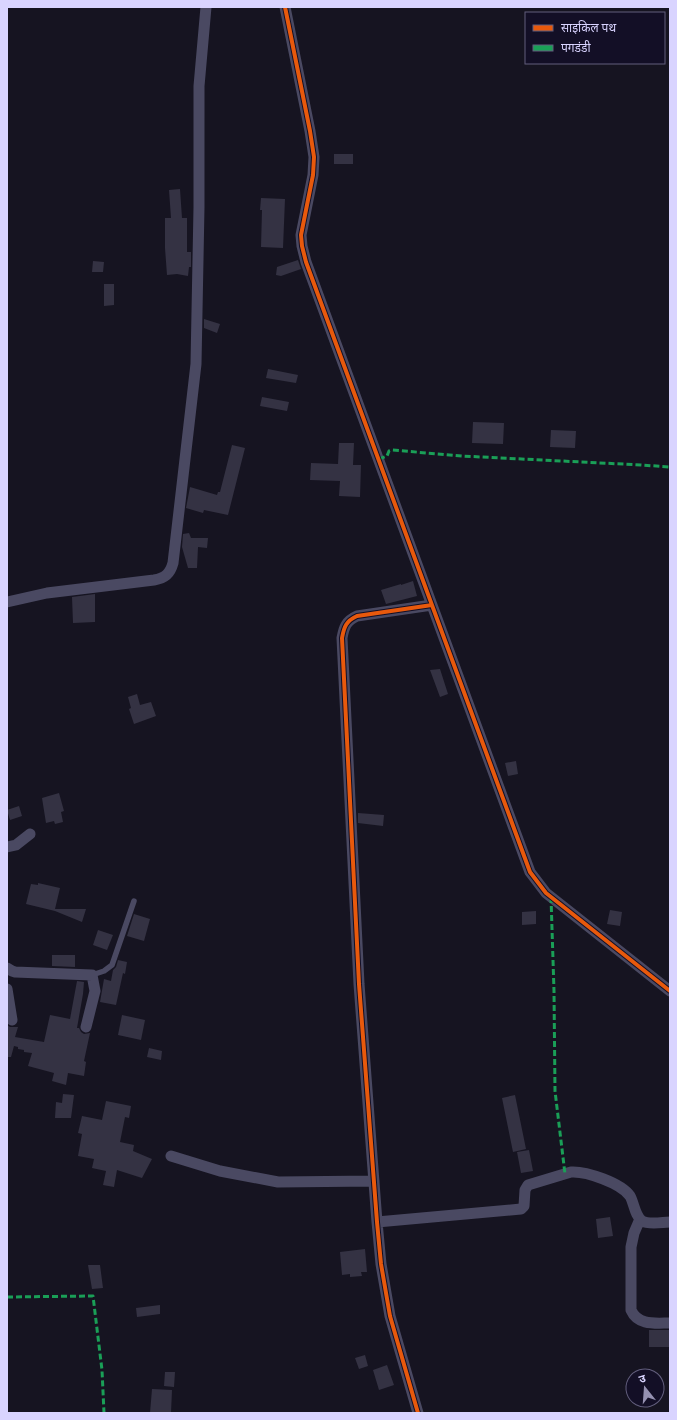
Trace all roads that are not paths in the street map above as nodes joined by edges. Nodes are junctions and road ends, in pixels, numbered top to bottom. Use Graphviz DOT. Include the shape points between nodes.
graph roads {
  1 [pos="206,7"];
  2 [pos="285,7"];
  3 [pos="7,602"];
  4 [pos="432,605"];
  5 [pos="30,834"];
  6 [pos="7,847"];
  7 [pos="134,901"];
  8 [pos="7,968"];
  9 [pos="92,975"];
  10 [pos="7,989"];
  11 [pos="670,991"];
  12 [pos="12,1020"];
  13 [pos="86,1026"];
  14 [pos="171,1156"];
  15 [pos="374,1181"];
  16 [pos="640,1219"];
  17 [pos="376,1222"];
  18 [pos="670,1222"];
  19 [pos="670,1323"];
  20 [pos="418,1413"];
  1 -- 3 [label="street" via="199,89 196,364 171,569 161,579 47,593"];
  2 -- 4 [label="street" via="314,157 301,235 302,246"];
  4 -- 11 [label="street" via="528,864 537,882 546,893"];
  4 -- 15 [label="street" via="357,616 346,623 343,633 359,984"];
  5 -- 6 [label="street" via="16,845"];
  7 -- 9 [label="lane" via="112,966"];
  8 -- 9 [label="street" via="15,972"];
  9 -- 13 [label="street" via="95,991"];
  10 -- 12 [label="street"];
  14 -- 15 [label="street" via="220,1171 278,1182"];
  15 -- 17 [label="street"];
  16 -- 17 [label="street" via="630,1196 623,1189 590,1174 571,1172 528,1185 525,1190 524,1206 521,1209"];
  16 -- 18 [label="street" via="649,1223"];
  16 -- 19 [label="street" via="631,1247 632,1310 636,1318 647,1323"];
  17 -- 20 [label="street" via="390,1316"];
}
